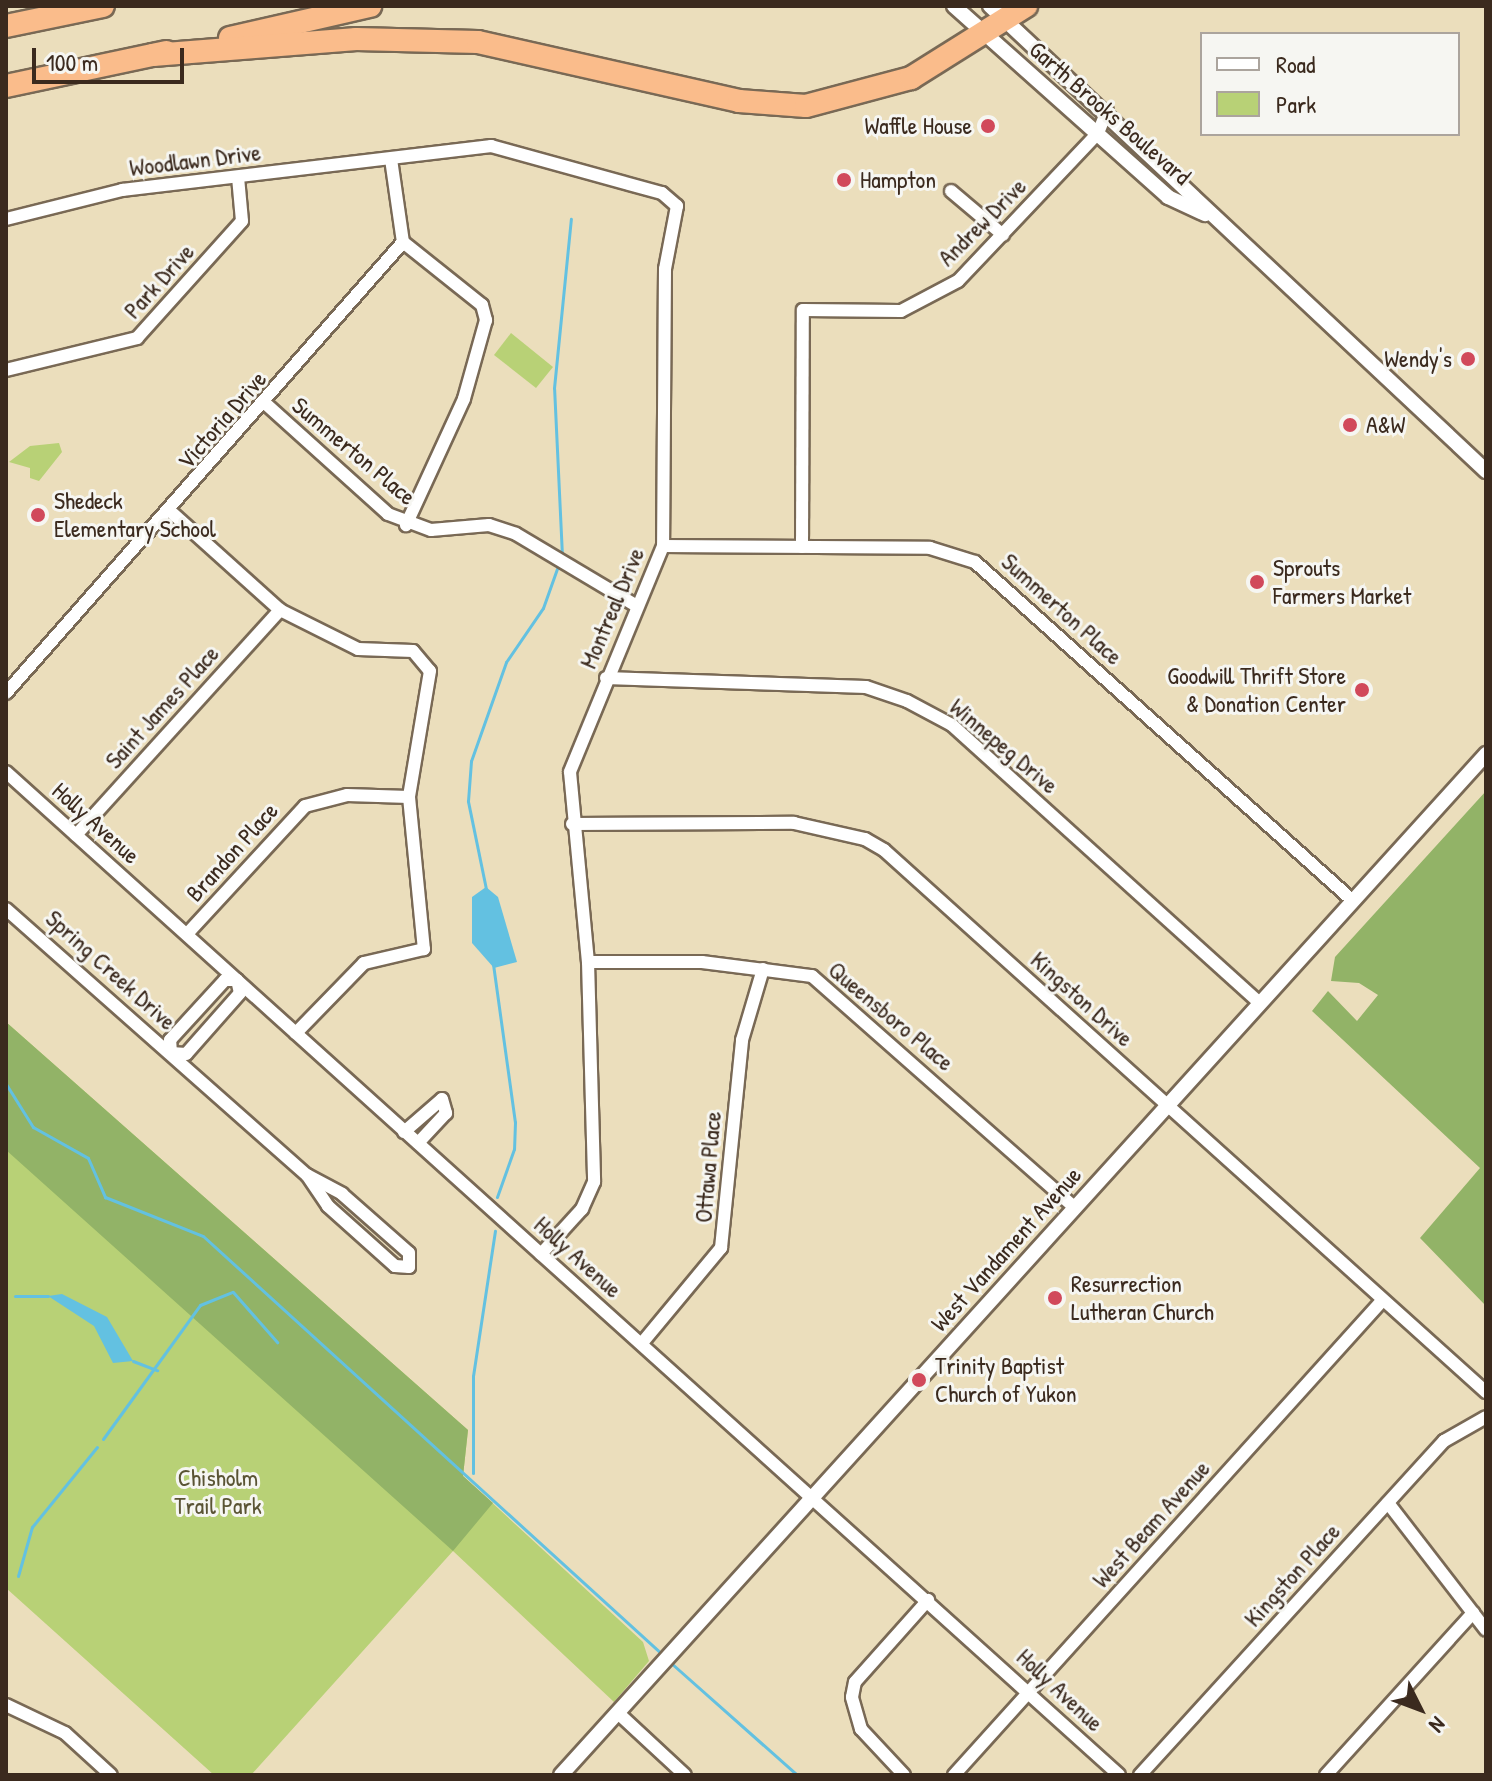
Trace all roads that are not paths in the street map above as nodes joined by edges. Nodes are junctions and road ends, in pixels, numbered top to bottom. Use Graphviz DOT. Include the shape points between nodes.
graph roads {
  1 [pos="46,6"];
  2 [pos="103,6"];
  3 [pos="370,6"];
  4 [pos="954,6"];
  5 [pos="1026,6"];
  6 [pos="998,13"];
  7 [pos="6,17"];
  8 [pos="6,26"];
  9 [pos="985,34"];
  10 [pos="153,55"];
  11 [pos="6,86"];
  12 [pos="1107,111"];
  13 [pos="1098,133"];
  14 [pos="391,159"];
  15 [pos="238,177"];
  16 [pos="951,191"];
  17 [pos="1206,215"];
  18 [pos="6,219"];
  19 [pos="1003,235"];
  20 [pos="403,242"];
  21 [pos="6,370"];
  22 [pos="266,404"];
  23 [pos="1486,471"];
  24 [pos="170,511"];
  25 [pos="406,525"];
  26 [pos="663,546"];
  27 [pos="802,547"];
  28 [pos="635,605"];
  29 [pos="280,610"];
  30 [pos="606,678"];
  31 [pos="6,693"];
  32 [pos="1486,754"];
  33 [pos="6,772"];
  34 [pos="409,797"];
  35 [pos="572,824"];
  36 [pos="76,835"];
  37 [pos="6,896"];
  38 [pos="1352,900"];
  39 [pos="6,909"];
  40 [pos="22,919"];
  41 [pos="187,934"];
  42 [pos="588,962"];
  43 [pos="763,969"];
  44 [pos="237,980"];
  45 [pos="1259,1002"];
  46 [pos="296,1033"];
  47 [pos="171,1053"];
  48 [pos="1166,1107"];
  49 [pos="404,1132"];
  50 [pos="418,1143"];
  51 [pos="307,1175"];
  52 [pos="1074,1207"];
  53 [pos="541,1254"];
  54 [pos="1381,1302"];
  55 [pos="642,1343"];
  56 [pos="1486,1392"];
  57 [pos="1486,1417"];
  58 [pos="811,1496"];
  59 [pos="1388,1503"];
  60 [pos="928,1600"];
  61 [pos="1473,1613"];
  62 [pos="1486,1630"];
  63 [pos="1030,1692"];
  64 [pos="6,1705"];
  65 [pos="618,1713"];
  66 [pos="111,1775"];
  67 [pos="561,1775"];
  68 [pos="685,1775"];
  69 [pos="904,1775"];
  70 [pos="954,1775"];
  71 [pos="1119,1775"];
  72 [pos="1140,1775"];
  73 [pos="1326,1775"];
  1 -- 7 [label="highway"];
  2 -- 8 [label="highway"];
  3 -- 10 [label="highway"];
  4 -- 9 [label="street, Garth Brooks Boulevard"];
  5 -- 6 [label="highway"];
  6 -- 9 [label="highway"];
  6 -- 12 [label="street, Garth Brooks Boulevard"];
  9 -- 10 [label="highway" via="887,88 806,106 739,101 478,42 356,39"];
  9 -- 13 [label="street, Garth Brooks Boulevard"];
  10 -- 11 [label="highway"];
  12 -- 13 [label="street, Andrew Drive"];
  12 -- 17 [label="street, Garth Brooks Boulevard" via="1183,182"];
  13 -- 17 [label="street, Garth Brooks Boulevard" via="1168,197"];
  13 -- 19 [label="street, Andrew Drive"];
  14 -- 15 [label="street, Woodlawn Drive"];
  14 -- 20 [label="street"];
  14 -- 26 [label="street, Montreal Drive" via="491,146 662,193 677,206 665,269"];
  15 -- 18 [label="street, Woodlawn Drive" via="122,190"];
  15 -- 21 [label="street, Park Drive" via="242,221 137,338"];
  16 -- 19 [label="street"];
  17 -- 23 [label="street, Garth Brooks Boulevard"];
  19 -- 27 [label="street, Andrew Drive" via="958,281 901,311 803,310"];
  20 -- 22 [label="street, Victoria Drive"];
  20 -- 25 [label="street" via="482,305 486,320 464,399"];
  22 -- 24 [label="street, Victoria Drive"];
  22 -- 25 [label="street, Summerton Place"];
  24 -- 29 [label="street"];
  24 -- 31 [label="street, Victoria Drive"];
  25 -- 28 [label="street, Summerton Place" via="489,525"];
  26 -- 27 [label="street, Summerton Place"];
  26 -- 28 [label="street, Montreal Drive"];
  27 -- 38 [label="street, Summerton Place" via="930,548 975,562"];
  28 -- 30 [label="street, Montreal Drive"];
  29 -- 34 [label="street" via="358,649 413,651 426,658 430,671"];
  29 -- 36 [label="street, Saint James Place"];
  30 -- 35 [label="street, Montreal Drive" via="570,772"];
  30 -- 45 [label="street, Winnepeg Drive" via="866,687 907,701 952,725"];
  32 -- 38 [label="street, West Vandament Avenue"];
  33 -- 36 [label="street, Holly Avenue"];
  34 -- 41 [label="street, Brandon Place" via="347,795 305,806"];
  34 -- 46 [label="street" via="424,949 364,963"];
  35 -- 42 [label="street, Montreal Drive"];
  35 -- 48 [label="street, Kingston Drive" via="794,823 865,839"];
  36 -- 41 [label="street, Holly Avenue"];
  37 -- 40 [label="street, Spring Creek Drive"];
  38 -- 45 [label="street, West Vandament Avenue"];
  39 -- 40 [label="street, Spring Creek Drive"];
  40 -- 47 [label="street, Spring Creek Drive"];
  41 -- 44 [label="street, Holly Avenue"];
  42 -- 43 [label="street, Queensboro Place"];
  42 -- 53 [label="street, Montreal Drive" via="594,1182 582,1209"];
  43 -- 52 [label="street, Queensboro Place" via="812,976 839,995"];
  43 -- 55 [label="street, Ottawa Place" via="742,1040 721,1248"];
  44 -- 46 [label="street, Holly Avenue"];
  44 -- 47 [label="street, Spring Creek Drive" via="225,980 170,1040"];
  44 -- 47 [label="street, Spring Creek Drive" via="240,993 186,1054"];
  45 -- 48 [label="street, West Vandament Avenue"];
  46 -- 49 [label="street, Holly Avenue"];
  47 -- 51 [label="street, Spring Creek Drive"];
  48 -- 52 [label="street, West Vandament Avenue"];
  48 -- 54 [label="street, Kingston Drive"];
  49 -- 50 [label="street, Holly Avenue"];
  49 -- 50 [label="street" via="442,1099 446,1113"];
  50 -- 53 [label="street, Holly Avenue"];
  51 -- 51 [label="street, Spring Creek Drive" via="328,1206 395,1266 409,1267 409,1253 342,1194"];
  52 -- 58 [label="street, West Vandament Avenue"];
  53 -- 55 [label="street, Holly Avenue"];
  54 -- 56 [label="street, Kingston Drive"];
  54 -- 63 [label="street, West Beam Avenue"];
  55 -- 58 [label="street, Holly Avenue"];
  57 -- 59 [label="street, Kingston Place" via="1444,1441"];
  58 -- 60 [label="street, Holly Avenue"];
  58 -- 65 [label="street, West Vandament Avenue"];
  59 -- 61 [label="street"];
  59 -- 72 [label="street, Kingston Place"];
  60 -- 63 [label="street, Holly Avenue"];
  60 -- 69 [label="street" via="855,1682 852,1697 861,1729"];
  61 -- 62 [label="street"];
  61 -- 73 [label="street"];
  63 -- 70 [label="street, West Beam Avenue"];
  63 -- 71 [label="street, Holly Avenue"];
  64 -- 66 [label="street" via="65,1733"];
  65 -- 67 [label="street, West Vandament Avenue"];
  65 -- 68 [label="street"];
}
